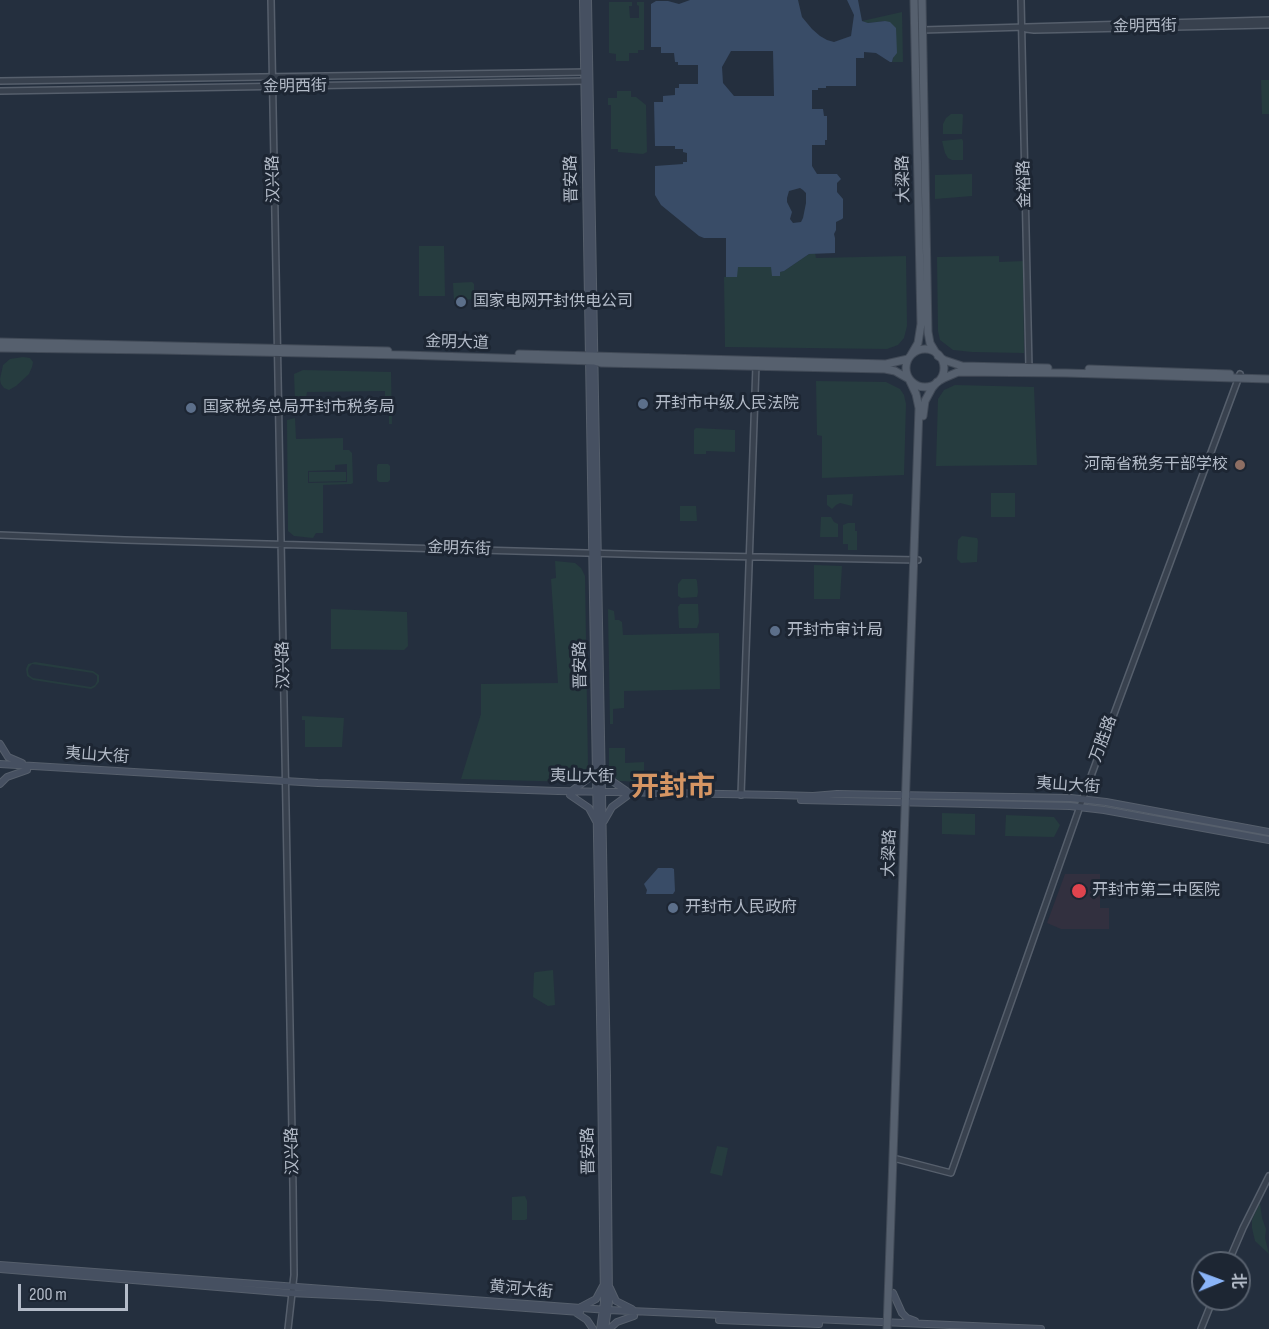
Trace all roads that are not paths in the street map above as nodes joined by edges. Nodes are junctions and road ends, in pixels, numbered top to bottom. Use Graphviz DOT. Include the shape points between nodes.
graph roads {
  1 [pos="270,0"];
  2 [pos="583,0"];
  3 [pos="588,0"];
  4 [pos="914,0"];
  5 [pos="922,0"];
  6 [pos="1021,0"];
  7 [pos="1269,22"];
  8 [pos="1022,28"];
  9 [pos="922,30"];
  10 [pos="587,72"];
  11 [pos="271,77"];
  12 [pos="0,81"];
  13 [pos="587,81"];
  14 [pos="271,87"];
  15 [pos="0,91"];
  16 [pos="0,342"];
  17 [pos="0,348"];
  18 [pos="276,350"];
  19 [pos="937,355"];
  20 [pos="910,357"];
  21 [pos="591,358"];
  22 [pos="756,363"];
  23 [pos="1029,368"];
  24 [pos="1269,374"];
  25 [pos="1239,376"];
  26 [pos="909,379"];
  27 [pos="1269,379"];
  28 [pos="938,382"];
  29 [pos="0,535"];
  30 [pos="280,544"];
  31 [pos="595,553"];
  32 [pos="749,557"];
  33 [pos="916,560"];
  34 [pos="0,744"];
  35 [pos="599,765"];
  36 [pos="0,766"];
  37 [pos="28,767"];
  38 [pos="285,783"];
  39 [pos="0,784"];
  40 [pos="570,793"];
  41 [pos="600,793"];
  42 [pos="627,794"];
  43 [pos="741,795"];
  44 [pos="907,799"];
  45 [pos="1082,799"];
  46 [pos="1079,807"];
  47 [pos="600,824"];
  48 [pos="1269,832"];
  49 [pos="1269,840"];
  50 [pos="897,1159"];
  51 [pos="1269,1176"];
  52 [pos="1233,1251"];
  53 [pos="0,1264"];
  54 [pos="0,1269"];
  55 [pos="606,1286"];
  56 [pos="291,1290"];
  57 [pos="893,1293"];
  58 [pos="577,1310"];
  59 [pos="1208,1311"];
  60 [pos="606,1312"];
  61 [pos="636,1314"];
  62 [pos="890,1326"];
  63 [pos="924,1327"];
  64 [pos="287,1329"];
  65 [pos="593,1329"];
  66 [pos="600,1329"];
  67 [pos="607,1329"];
  68 [pos="956,1329"];
  69 [pos="1041,1329"];
  70 [pos="1201,1329"];
  1 -- 11 [label="street, 汉兴路"];
  2 -- 10 [label="main road, 晋安路"];
  3 -- 10 [label="main road, 晋安路"];
  4 -- 20 [label="main road, 大梁路" via="921,324 918,343"];
  5 -- 9 [label="main road, 大梁路"];
  6 -- 8 [label="street, 金裕路"];
  7 -- 8 [label="street, 金明西街"];
  8 -- 9 [label="street, 金明西街"];
  8 -- 23 [label="street, 金裕路"];
  9 -- 19 [label="main road, 大梁路" via="928,332"];
  10 -- 11 [label="street, 金明西街"];
  10 -- 13 [label="main road, 晋安路"];
  11 -- 12 [label="street, 金明西街"];
  11 -- 14 [label="street, 汉兴路"];
  13 -- 14 [label="street, 金明西街"];
  13 -- 21 [label="main road, 晋安路"];
  14 -- 15 [label="street, 金明西街"];
  14 -- 18 [label="street, 汉兴路"];
  16 -- 18 [label="main road, 金明大道"];
  17 -- 18 [label="main road, 金明大道"];
  18 -- 21 [label="main road, 金明大道"];
  18 -- 30 [label="street, 汉兴路"];
  19 -- 20 [label="main road" via="924,349"];
  19 -- 23 [label="main road" via="962,366"];
  19 -- 28 [label="main road" via="943,367"];
  20 -- 22 [label="main road, 金明大道" via="886,364"];
  20 -- 26 [label="main road" via="906,368"];
  21 -- 22 [label="main road, 金明大道"];
  21 -- 31 [label="main road, 晋安路"];
  22 -- 26 [label="main road, 金明大道" via="885,369"];
  22 -- 32 [label="street"];
  23 -- 25 [label="main road"];
  24 -- 25 [label="main road"];
  25 -- 27 [label="main road"];
  25 -- 28 [label="main road" via="962,371"];
  25 -- 45 [label="street, 万胜路"];
  26 -- 28 [label="main road" via="921,387"];
  26 -- 33 [label="main road, 大梁路" via="919,408"];
  28 -- 33 [label="main road, 大梁路" via="924,409"];
  29 -- 30 [label="street, 金明东街"];
  30 -- 31 [label="street, 金明东街"];
  30 -- 38 [label="street, 汉兴路"];
  31 -- 32 [label="street, 金明东街"];
  31 -- 35 [label="main road, 晋安路"];
  32 -- 33 [label="street, 金明东街"];
  32 -- 43 [label="street"];
  33 -- 44 [label="main road, 大梁路"];
  34 -- 37 [label="main road" via="8,757"];
  35 -- 40 [label="main road"];
  35 -- 41 [label="main road, 晋安路"];
  35 -- 42 [label="main road"];
  36 -- 37 [label="main road, 夷山大街"];
  37 -- 38 [label="main road, 夷山大街"];
  37 -- 39 [label="main road"];
  38 -- 40 [label="main road, 夷山大街"];
  38 -- 56 [label="street, 汉兴路" via="293,1196"];
  40 -- 41 [label="main road, 夷山大街"];
  40 -- 47 [label="main road" via="589,808"];
  41 -- 42 [label="main road, 夷山大街"];
  41 -- 47 [label="main road, 晋安路"];
  42 -- 43 [label="main road, 夷山大街"];
  42 -- 44 [label="main road, 夷山大街"];
  42 -- 47 [label="main road"];
  43 -- 44 [label="main road, 夷山大街" via="837,794"];
  44 -- 45 [label="main road, 夷山大街"];
  44 -- 46 [label="main road, 夷山大街"];
  44 -- 50 [label="main road, 大梁路"];
  44 -- 62 [label="main road, 大梁路"];
  45 -- 46 [label="street, 万胜路"];
  45 -- 48 [label="main road, 夷山大街"];
  46 -- 49 [label="main road, 夷山大街"];
  46 -- 50 [label="street, 万胜路" via="951,1173"];
  47 -- 55 [label="main road, 晋安路"];
  50 -- 57 [label="main road, 大梁路"];
  51 -- 52 [label="street"];
  53 -- 56 [label="main road, 黄河大街"];
  54 -- 56 [label="main road, 黄河大街"];
  55 -- 58 [label="main road" via="596,1299"];
  55 -- 60 [label="main road, 晋安路"];
  55 -- 61 [label="main road" via="616,1301"];
  56 -- 58 [label="main road, 黄河大街"];
  56 -- 64 [label="street, 汉兴路"];
  57 -- 62 [label="main road, 大梁路"];
  57 -- 63 [label="main road" via="902,1313"];
  58 -- 60 [label="main road, 黄河大街"];
  58 -- 65 [label="main road"];
  59 -- 70 [label="street"];
  60 -- 61 [label="main road, 黄河大街"];
  60 -- 66 [label="main road, 晋安路"];
  60 -- 67 [label="main road, 晋安路"];
  61 -- 62 [label="main road, 黄河大街"];
  61 -- 67 [label="main road"];
  62 -- 63 [label="main road, 黄河大街"];
  63 -- 68 [label="main road, 黄河大街"];
  63 -- 69 [label="main road, 黄河大街"];
}
